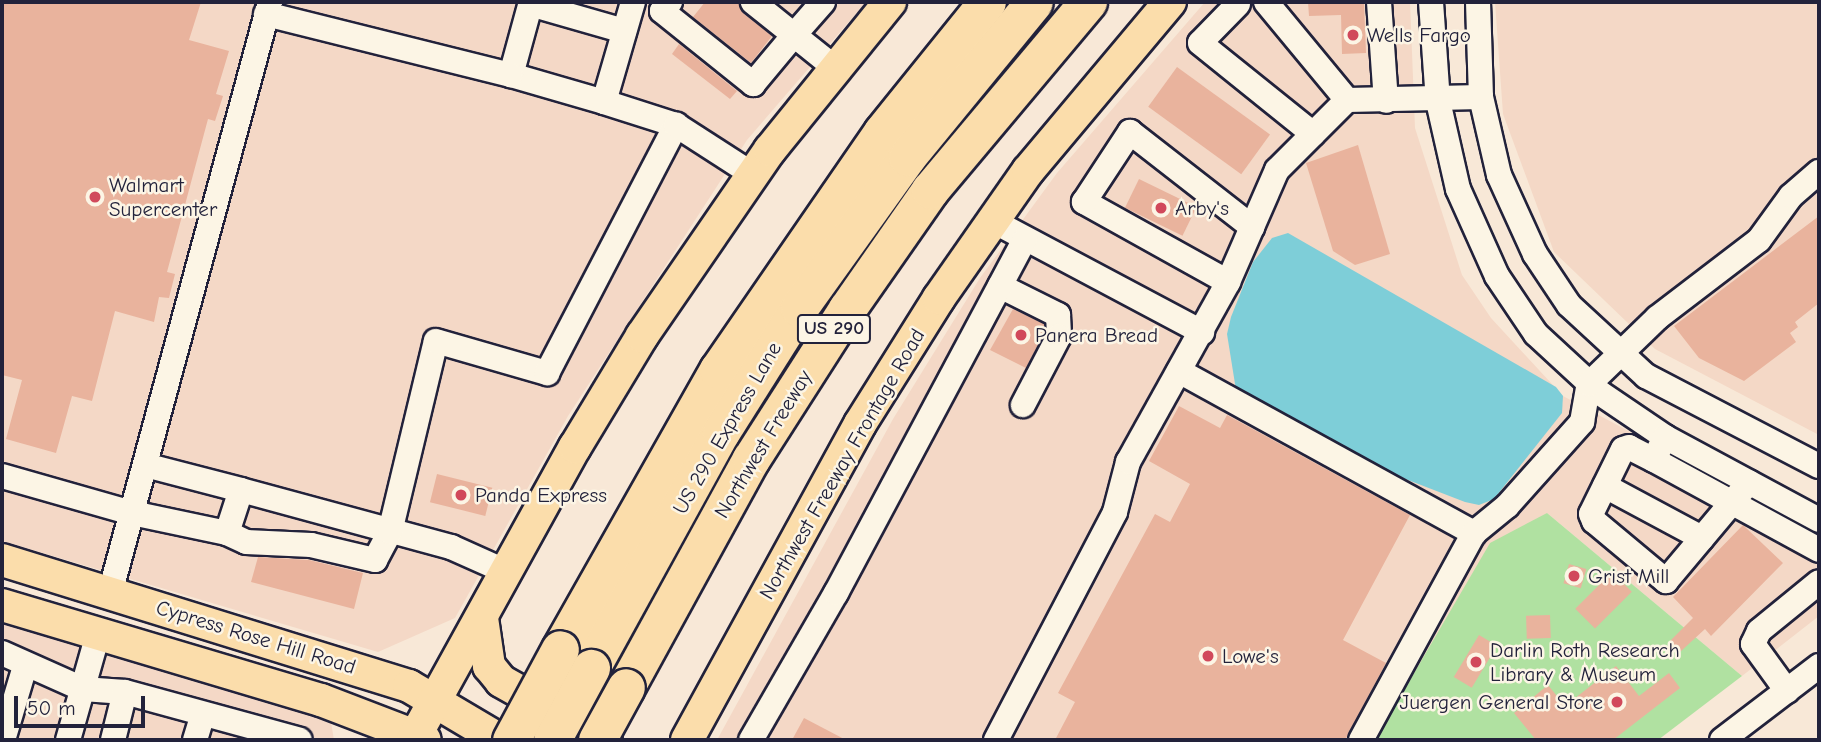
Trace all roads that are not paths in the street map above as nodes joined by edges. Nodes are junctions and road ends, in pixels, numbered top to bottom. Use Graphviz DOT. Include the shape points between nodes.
graph roads {
  1 [pos="753,2"];
  2 [pos="823,2"];
  3 [pos="890,2"];
  4 [pos="988,2"];
  5 [pos="1034,2"];
  6 [pos="1088,2"];
  7 [pos="1170,2"];
  8 [pos="1266,2"];
  9 [pos="1379,2"];
  10 [pos="1431,2"];
  11 [pos="1478,2"];
  12 [pos="531,3"];
  13 [pos="1238,4"];
  14 [pos="666,6"];
  15 [pos="268,8"];
  16 [pos="629,13"];
  17 [pos="794,35"];
  18 [pos="835,68"];
  19 [pos="511,75"];
  20 [pos="1481,97"];
  21 [pos="1347,100"];
  22 [pos="1385,101"];
  23 [pos="1438,101"];
  24 [pos="604,102"];
  25 [pos="676,125"];
  26 [pos="1313,134"];
  27 [pos="1819,172"];
  28 [pos="752,174"];
  29 [pos="993,221"];
  30 [pos="1252,227"];
  31 [pos="1025,239"];
  32 [pos="1228,282"];
  33 [pos="1000,286"];
  34 [pos="1202,332"];
  35 [pos="1619,352"];
  36 [pos="1179,372"];
  37 [pos="1589,384"];
  38 [pos="1023,405"];
  39 [pos="1665,437"];
  40 [pos="1654,460"];
  41 [pos="145,465"];
  42 [pos="1819,466"];
  43 [pos="2,476"];
  44 [pos="1749,482"];
  45 [pos="1605,486"];
  46 [pos="241,490"];
  47 [pos="1733,502"];
  48 [pos="295,506"];
  49 [pos="132,513"];
  50 [pos="1819,520"];
  51 [pos="390,531"];
  52 [pos="227,533"];
  53 [pos="1474,533"];
  54 [pos="1702,538"];
  55 [pos="285,543"];
  56 [pos="1819,550"];
  57 [pos="2,560"];
  58 [pos="507,572"];
  59 [pos="1819,582"];
  60 [pos="110,593"];
  61 [pos="2,605"];
  62 [pos="482,618"];
  63 [pos="98,634"];
  64 [pos="2,653"];
  65 [pos="25,666"];
  66 [pos="1819,666"];
  67 [pos="83,689"];
  68 [pos="1787,691"];
  69 [pos="125,692"];
  70 [pos="436,702"];
  71 [pos="198,729"];
  72 [pos="686,738"];
  73 [pos="418,739"];
  74 [pos="3,740"];
  75 [pos="68,740"];
  76 [pos="113,740"];
  77 [pos="300,740"];
  78 [pos="500,740"];
  79 [pos="511,740"];
  80 [pos="552,740"];
  81 [pos="597,740"];
  82 [pos="606,740"];
  83 [pos="751,740"];
  84 [pos="996,740"];
  85 [pos="1361,740"];
  86 [pos="1722,740"];
  1 -- 17 [label="street"];
  2 -- 17 [label="street"];
  3 -- 18 [label="main road"];
  4 -- 79 [label="highway, bridge" via="881,132 718,370"];
  5 -- 80 [label="highway, US 290 Express Lane, bridge" via="907,157 799,308 721,432"];
  6 -- 81 [label="highway, Northwest Freeway / US 290, bridge" via="930,190 847,309 751,459"];
  7 -- 29 [label="main road, Northwest Freeway Frontage Road" via="1028,171"];
  8 -- 21 [label="street"];
  9 -- 22 [label="street"];
  10 -- 23 [label="street"];
  11 -- 20 [label="street"];
  12 -- 16 [label="street"];
  12 -- 19 [label="street"];
  13 -- 26 [label="street" via="1200,43"];
  14 -- 16 [label="street"];
  14 -- 17 [label="street" via="753,84"];
  15 -- 19 [label="street"];
  15 -- 41 [label="street"];
  16 -- 24 [label="street"];
  17 -- 18 [label="street"];
  18 -- 28 [label="main road"];
  19 -- 24 [label="street"];
  20 -- 23 [label="street"];
  20 -- 35 [label="street" via="1499,175 1535,254 1569,305"];
  21 -- 22 [label="street"];
  21 -- 26 [label="street"];
  22 -- 23 [label="street"];
  23 -- 37 [label="street" via="1458,190 1497,275 1536,334"];
  24 -- 25 [label="street"];
  25 -- 28 [label="street"];
  25 -- 51 [label="street" via="547,373 436,341"];
  26 -- 30 [label="street" via="1277,170"];
  27 -- 35 [label="street" via="1791,196 1759,240"];
  28 -- 58 [label="main road" via="642,336"];
  29 -- 31 [label="street"];
  29 -- 72 [label="main road, Northwest Freeway Frontage Road" via="860,424"];
  30 -- 32 [label="street"];
  30 -- 32 [label="street" via="1130,132 1084,202"];
  31 -- 33 [label="street"];
  31 -- 34 [label="street"];
  32 -- 34 [label="street"];
  33 -- 38 [label="street" via="1058,315 1059,336"];
  33 -- 83 [label="street" via="836,593"];
  34 -- 36 [label="street"];
  35 -- 37 [label="street"];
  35 -- 42 [label="street" via="1646,376 1687,400"];
  36 -- 53 [label="street"];
  36 -- 84 [label="street" via="1128,462 1115,512"];
  37 -- 39 [label="street"];
  37 -- 53 [label="street" via="1581,422 1507,506"];
  39 -- 40 [label="street"];
  39 -- 44 [label="street"];
  40 -- 45 [label="street" via="1629,447 1623,449"];
  40 -- 47 [label="street"];
  41 -- 46 [label="street"];
  41 -- 49 [label="street"];
  43 -- 49 [label="street"];
  44 -- 47 [label="street"];
  44 -- 50 [label="street"];
  45 -- 54 [label="street"];
  45 -- 54 [label="street" via="1591,514 1594,521 1666,581"];
  46 -- 48 [label="street"];
  46 -- 52 [label="street"];
  47 -- 54 [label="street"];
  47 -- 56 [label="street"];
  48 -- 51 [label="street"];
  48 -- 55 [label="street"];
  49 -- 52 [label="street"];
  49 -- 60 [label="street"];
  51 -- 55 [label="street" via="375,560"];
  51 -- 58 [label="street" via="451,547"];
  52 -- 55 [label="street" via="246,542"];
  53 -- 85 [label="street"];
  57 -- 60 [label="main road, Cypress Rose Hill Road"];
  58 -- 62 [label="main road"];
  59 -- 68 [label="street" via="1759,631 1753,644"];
  60 -- 63 [label="main road"];
  60 -- 70 [label="main road, Cypress Rose Hill Road" via="348,664 409,686"];
  61 -- 63 [label="main road, Cypress Rose Hill Road"];
  62 -- 70 [label="main road"];
  62 -- 82 [label="main road" via="489,666 501,681"];
  63 -- 67 [label="street"];
  63 -- 73 [label="main road, Cypress Rose Hill Road" via="321,701"];
  64 -- 65 [label="street"];
  65 -- 67 [label="street"];
  65 -- 74 [label="street"];
  66 -- 68 [label="street"];
  67 -- 69 [label="street"];
  67 -- 75 [label="street"];
  68 -- 86 [label="street"];
  69 -- 71 [label="street"];
  69 -- 76 [label="street"];
  70 -- 73 [label="main road"];
  70 -- 78 [label="main road, Cypress Rose Hill Road"];
  71 -- 77 [label="street"];
}
